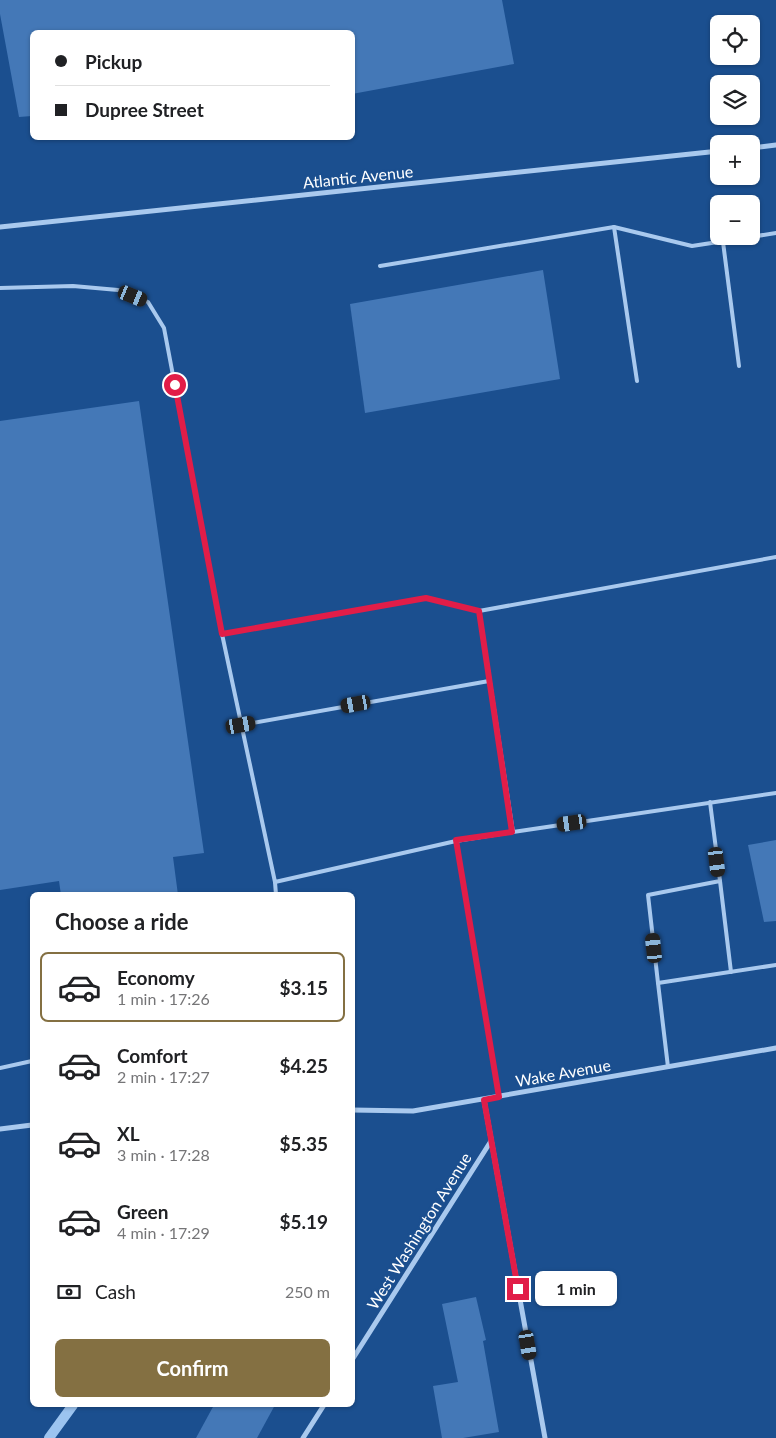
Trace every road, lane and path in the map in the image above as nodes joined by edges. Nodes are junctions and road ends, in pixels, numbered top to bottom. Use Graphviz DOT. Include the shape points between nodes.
graph roads {
  1 [pos="776,145"];
  2 [pos="760,147"];
  3 [pos="710,153"];
  4 [pos="0,227"];
  5 [pos="614,227"];
  6 [pos="776,233"];
  7 [pos="760,236"];
  8 [pos="710,244"];
  9 [pos="723,245"];
  10 [pos="380,266"];
  11 [pos="0,288"];
  12 [pos="739,366"];
  13 [pos="637,381"];
  14 [pos="776,557"];
  15 [pos="479,611"];
  16 [pos="222,634"];
  17 [pos="489,681"];
  18 [pos="241,725"];
  19 [pos="776,793"];
  20 [pos="710,802"];
  21 [pos="512,832"];
  22 [pos="456,840"];
  23 [pos="720,881"];
  24 [pos="275,882"];
  25 [pos="276,892"];
  26 [pos="776,965"];
  27 [pos="731,972"];
  28 [pos="658,984"];
  29 [pos="776,1048"];
  30 [pos="30,1061"];
  31 [pos="668,1067"];
  32 [pos="0,1068"];
  33 [pos="499,1097"];
  34 [pos="484,1100"];
  35 [pos="355,1110"];
  36 [pos="30,1125"];
  37 [pos="0,1129"];
  38 [pos="491,1140"];
  39 [pos="355,1355"];
  40 [pos="323,1407"];
  41 [pos="303,1438"];
  42 [pos="545,1438"];
  1 -- 2 [label="street"];
  3 -- 4 [label="street, Atlantic Avenue"];
  5 -- 8 [label="lane" via="692,246"];
  5 -- 10 [label="lane"];
  5 -- 13 [label="lane"];
  6 -- 7 [label="lane"];
  9 -- 12 [label="lane"];
  11 -- 16 [label="lane" via="73,286 118,290 148,302 164,328"];
  14 -- 15 [label="lane"];
  15 -- 16 [label="lane" via="426,598"];
  15 -- 17 [label="lane"];
  16 -- 18 [label="lane"];
  17 -- 18 [label="lane"];
  17 -- 21 [label="lane"];
  18 -- 24 [label="lane"];
  19 -- 20 [label="lane"];
  20 -- 21 [label="lane"];
  20 -- 23 [label="lane"];
  21 -- 22 [label="lane"];
  22 -- 24 [label="lane"];
  22 -- 33 [label="lane"];
  23 -- 27 [label="lane"];
  23 -- 28 [label="lane" via="648,895"];
  24 -- 25 [label="lane"];
  26 -- 27 [label="lane"];
  27 -- 28 [label="lane"];
  28 -- 31 [label="lane"];
  29 -- 31 [label="street, Wake Avenue"];
  30 -- 32 [label="lane"];
  31 -- 33 [label="street, Wake Avenue"];
  33 -- 34 [label="street, Wake Avenue"];
  34 -- 35 [label="street, Wake Avenue" via="413,1111"];
  34 -- 38 [label="street"];
  36 -- 37 [label="street"];
  38 -- 39 [label="street, West Washington Avenue"];
  38 -- 42 [label="street"];
  40 -- 41 [label="street"];
}
